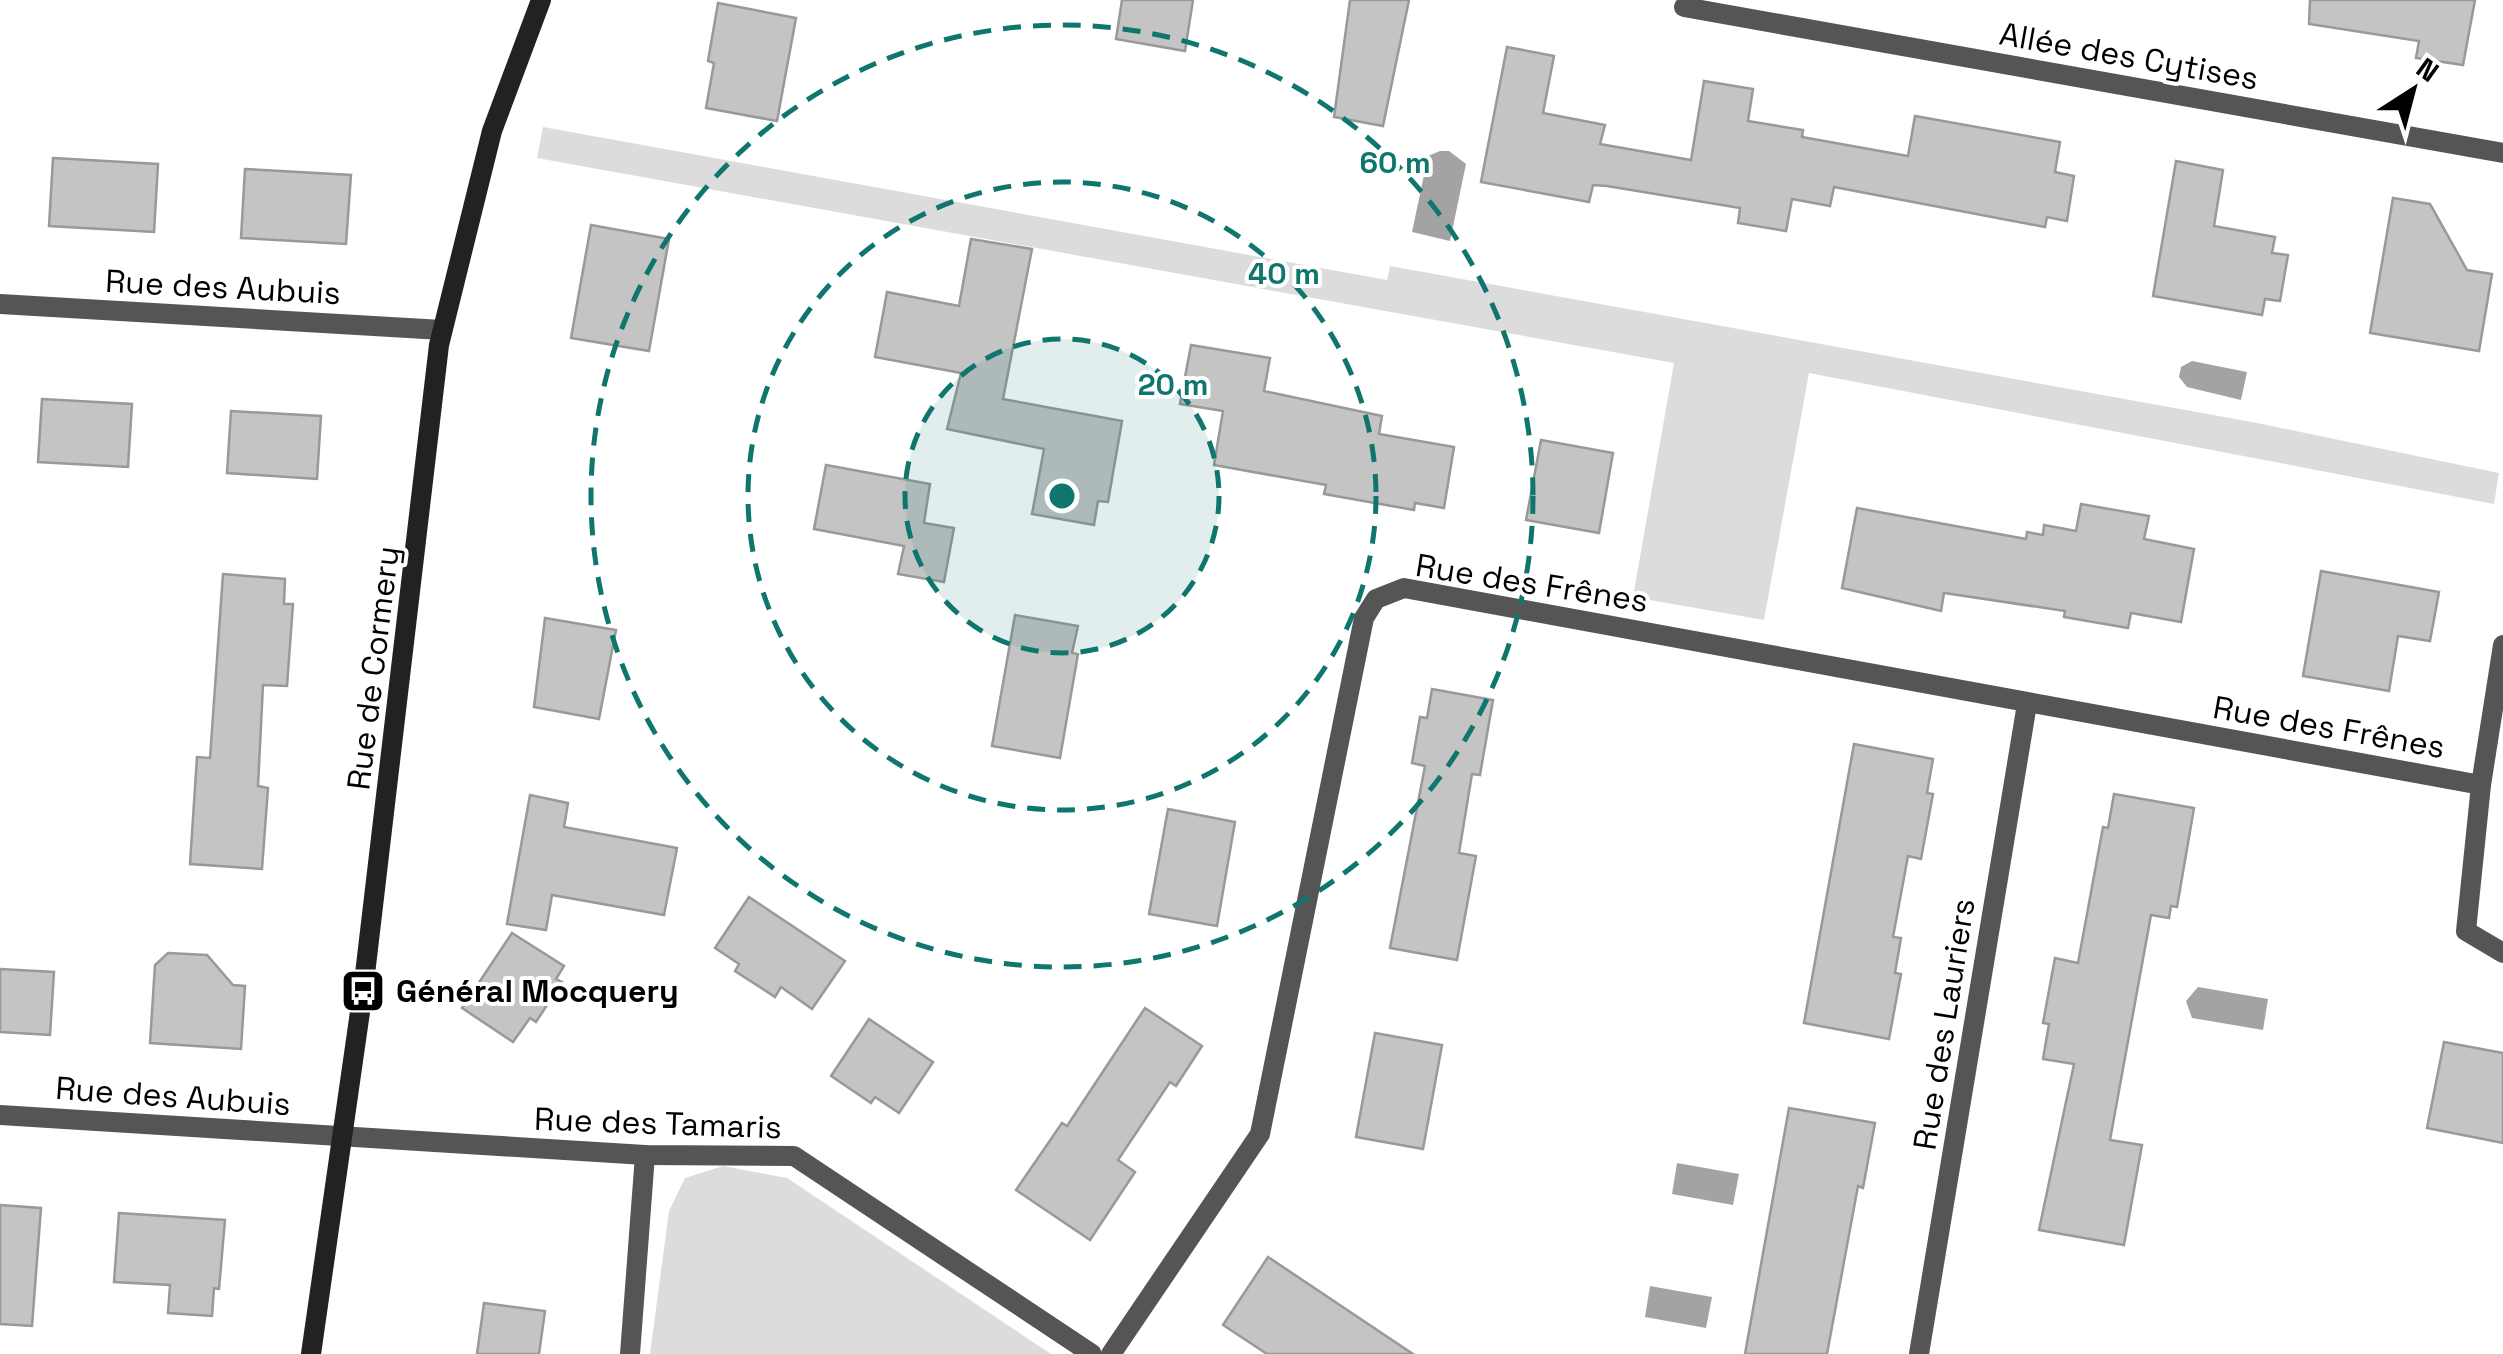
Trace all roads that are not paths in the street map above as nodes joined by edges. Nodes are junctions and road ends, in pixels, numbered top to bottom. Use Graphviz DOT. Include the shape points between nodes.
graph roads {
  1 [pos="541,0"];
  2 [pos="1684,7"];
  3 [pos="2503,153"];
  4 [pos="0,304"];
  5 [pos="442,330"];
  6 [pos="2503,645"];
  7 [pos="2027,704"];
  8 [pos="2481,785"];
  9 [pos="2503,954"];
  10 [pos="0,1115"];
  11 [pos="343,1137"];
  12 [pos="644,1155"];
  13 [pos="311,1354"];
  14 [pos="630,1354"];
  15 [pos="1092,1354"];
  16 [pos="1112,1354"];
  17 [pos="1920,1354"];
  1 -- 5 [label="main road, Rue de Cormery" via="492,131"];
  2 -- 3 [label="street, Allée des Cytises"];
  4 -- 5 [label="street, Rue des Aubuis"];
  5 -- 11 [label="main road, Rue de Cormery"];
  6 -- 8 [label="street"];
  7 -- 8 [label="street, Rue des Frênes"];
  7 -- 16 [label="street, Rue des Frênes" via="1404,588 1376,599 1364,618 1260,1134"];
  7 -- 17 [label="street, Rue des Lauriers"];
  8 -- 9 [label="street" via="2466,931"];
  10 -- 11 [label="street, Rue des Aubuis"];
  11 -- 12 [label="street, Rue des Tamaris"];
  11 -- 13 [label="main road, Rue de Cormery"];
  12 -- 14 [label="street"];
  12 -- 15 [label="street, Rue des Tamaris" via="794,1156"];
}
